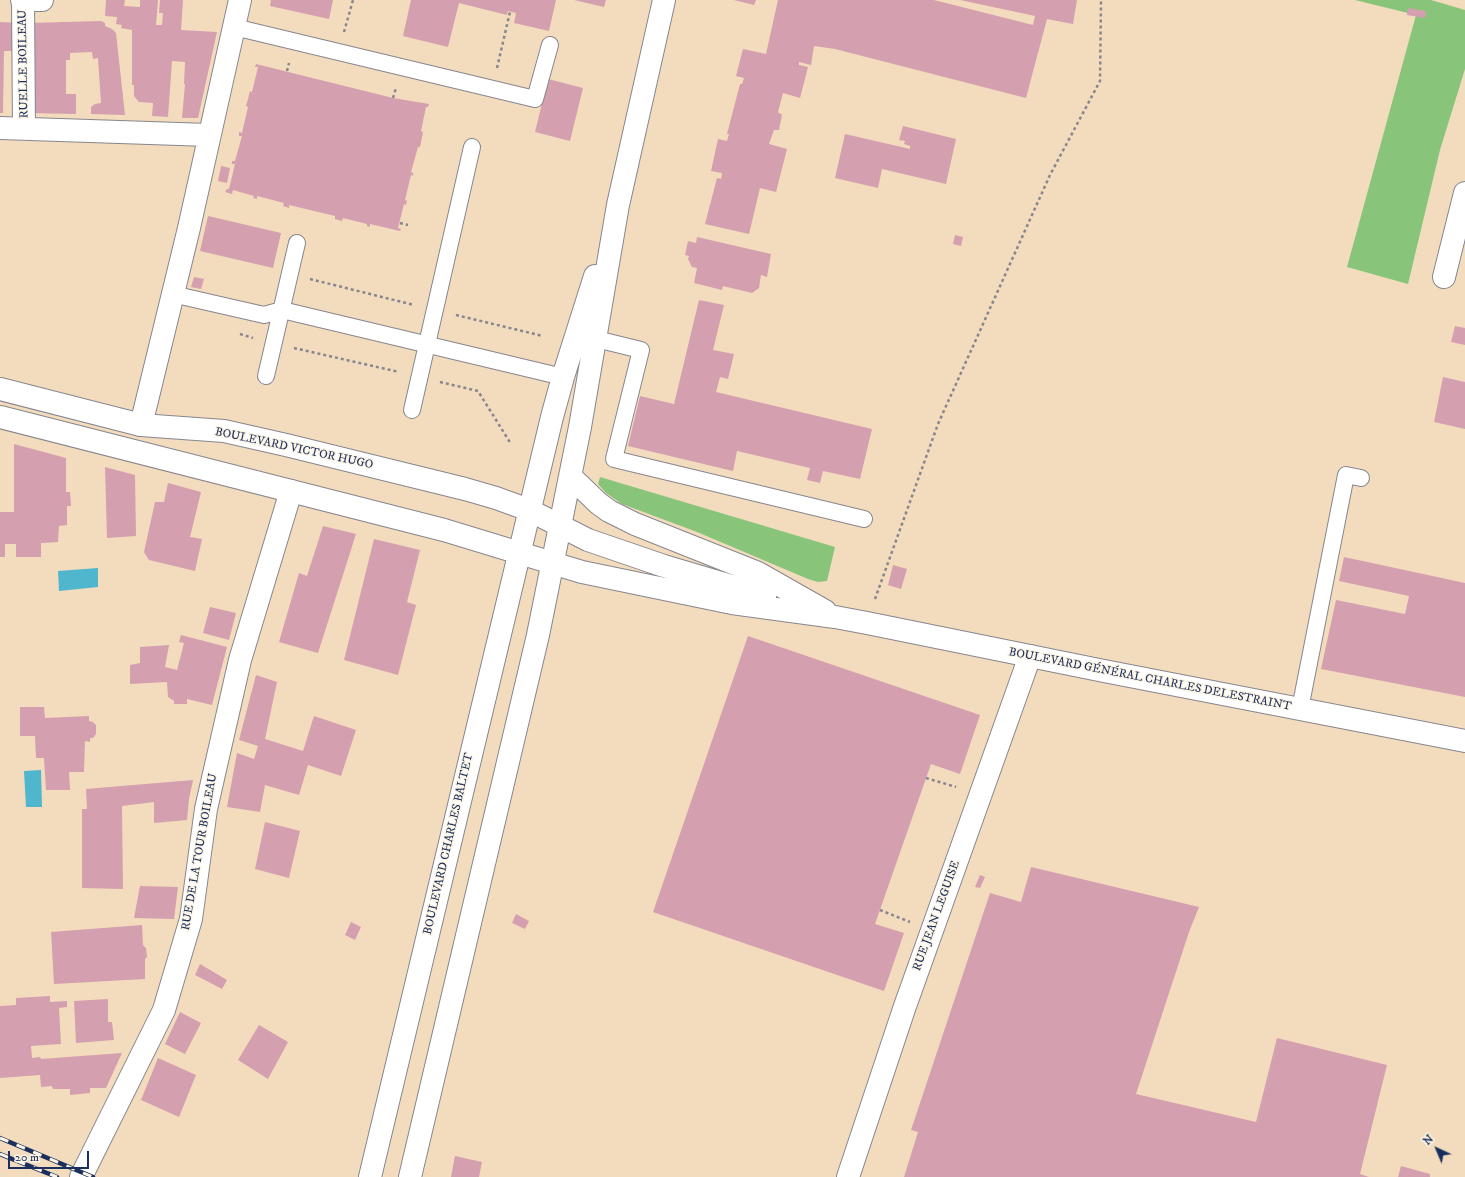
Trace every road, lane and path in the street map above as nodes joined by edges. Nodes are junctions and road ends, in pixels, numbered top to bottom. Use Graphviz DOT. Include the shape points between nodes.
graph roads {
  1 [pos="22,0"];
  2 [pos="42,0"];
  3 [pos="240,0"];
  4 [pos="353,0"];
  5 [pos="664,0"];
  6 [pos="1101,0"];
  7 [pos="510,12"];
  8 [pos="234,27"];
  9 [pos="550,45"];
  10 [pos="339,52"];
  11 [pos="397,84"];
  12 [pos="492,89"];
  13 [pos="393,98"];
  14 [pos="0,128"];
  15 [pos="24,128"];
  16 [pos="209,135"];
  17 [pos="472,147"];
  18 [pos="1465,193"];
  19 [pos="618,205"];
  20 [pos="400,223"];
  21 [pos="408,225"];
  22 [pos="297,243"];
  23 [pos="290,274"];
  24 [pos="1444,277"];
  25 [pos="172,294"];
  26 [pos="282,310"];
  27 [pos="435,310"];
  28 [pos="237,333"];
  29 [pos="543,336"];
  30 [pos="596,339"];
  31 [pos="274,343"];
  32 [pos="427,344"];
  33 [pos="266,376"];
  34 [pos="420,377"];
  35 [pos="563,377"];
  36 [pos="0,389"];
  37 [pos="412,410"];
  38 [pos="0,417"];
  39 [pos="141,425"];
  40 [pos="511,444"];
  41 [pos="570,476"];
  42 [pos="1361,478"];
  43 [pos="291,491"];
  44 [pos="529,510"];
  45 [pos="864,519"];
  46 [pos="560,526"];
  47 [pos="519,553"];
  48 [pos="553,563"];
  49 [pos="835,617"];
  50 [pos="867,623"];
  51 [pos="1030,656"];
  52 [pos="1300,709"];
  53 [pos="1465,741"];
  54 [pos="926,778"];
  55 [pos="960,788"];
  56 [pos="880,910"];
  57 [pos="913,923"];
  58 [pos="81,1177"];
  59 [pos="370,1177"];
  60 [pos="410,1177"];
  61 [pos="848,1177"];
  1 -- 2 [label="street"];
  1 -- 15 [label="street, RUELLE BOILEAU"];
  3 -- 8 [label="street"];
  4 -- 10 [label="path"];
  5 -- 19 [label="street"];
  6 -- 50 [label="path" via="1100,81 1050,175 938,424"];
  7 -- 12 [label="path"];
  8 -- 10 [label="lane"];
  8 -- 16 [label="street"];
  9 -- 12 [label="lane" via="535,99"];
  10 -- 12 [label="lane"];
  11 -- 13 [label="path"];
  14 -- 15 [label="street"];
  15 -- 16 [label="street"];
  16 -- 25 [label="street"];
  17 -- 27 [label="lane"];
  18 -- 24 [label="street"];
  19 -- 30 [label="street"];
  19 -- 35 [label="street, BOULEVARD CHARLES BALTET"];
  20 -- 21 [label="path"];
  22 -- 23 [label="lane"];
  23 -- 26 [label="lane"];
  23 -- 27 [label="path"];
  25 -- 26 [label="lane" via="264,315"];
  25 -- 39 [label="street"];
  26 -- 31 [label="lane"];
  26 -- 32 [label="lane"];
  27 -- 29 [label="path"];
  27 -- 32 [label="lane"];
  28 -- 31 [label="path"];
  30 -- 41 [label="street"];
  30 -- 45 [label="lane" via="641,350 614,459"];
  31 -- 33 [label="lane"];
  31 -- 34 [label="path"];
  32 -- 34 [label="lane"];
  32 -- 35 [label="lane"];
  34 -- 37 [label="lane"];
  34 -- 40 [label="path" via="478,391"];
  35 -- 44 [label="street, BOULEVARD CHARLES BALTET"];
  36 -- 39 [label="street, BOULEVARD VICTOR HUGO"];
  38 -- 43 [label="street"];
  39 -- 44 [label="street, BOULEVARD VICTOR HUGO" via="224,431 270,441 465,489"];
  41 -- 46 [label="street"];
  41 -- 49 [label="street, BOULEVARD GÉNÉRAL CHARLES DELESTRAINT" via="609,511 635,524 758,572"];
  42 -- 52 [label="lane" via="1346,475"];
  43 -- 47 [label="street" via="444,530"];
  43 -- 58 [label="street, RUE DE LA TOUR BOILEAU" via="240,660 206,809 191,919 164,1010"];
  44 -- 46 [label="street, BOULEVARD VICTOR HUGO"];
  44 -- 47 [label="street, BOULEVARD CHARLES BALTET"];
  46 -- 48 [label="street"];
  46 -- 49 [label="street, BOULEVARD GÉNÉRAL CHARLES DELESTRAINT" via="588,540 664,566"];
  47 -- 48 [label="street, BOULEVARD GÉNÉRAL CHARLES DELESTRAINT"];
  47 -- 59 [label="street, BOULEVARD CHARLES BALTET"];
  48 -- 49 [label="street, BOULEVARD GÉNÉRAL CHARLES DELESTRAINT" via="582,572 732,603"];
  48 -- 60 [label="street"];
  49 -- 50 [label="street, BOULEVARD GÉNÉRAL CHARLES DELESTRAINT"];
  50 -- 51 [label="street, BOULEVARD GÉNÉRAL CHARLES DELESTRAINT"];
  51 -- 52 [label="street, BOULEVARD GÉNÉRAL CHARLES DELESTRAINT"];
  51 -- 61 [label="street, RUE JEAN LEGUISE" via="904,1009"];
  52 -- 53 [label="street, BOULEVARD GÉNÉRAL CHARLES DELESTRAINT"];
  54 -- 55 [label="path"];
  56 -- 57 [label="path"];
}
